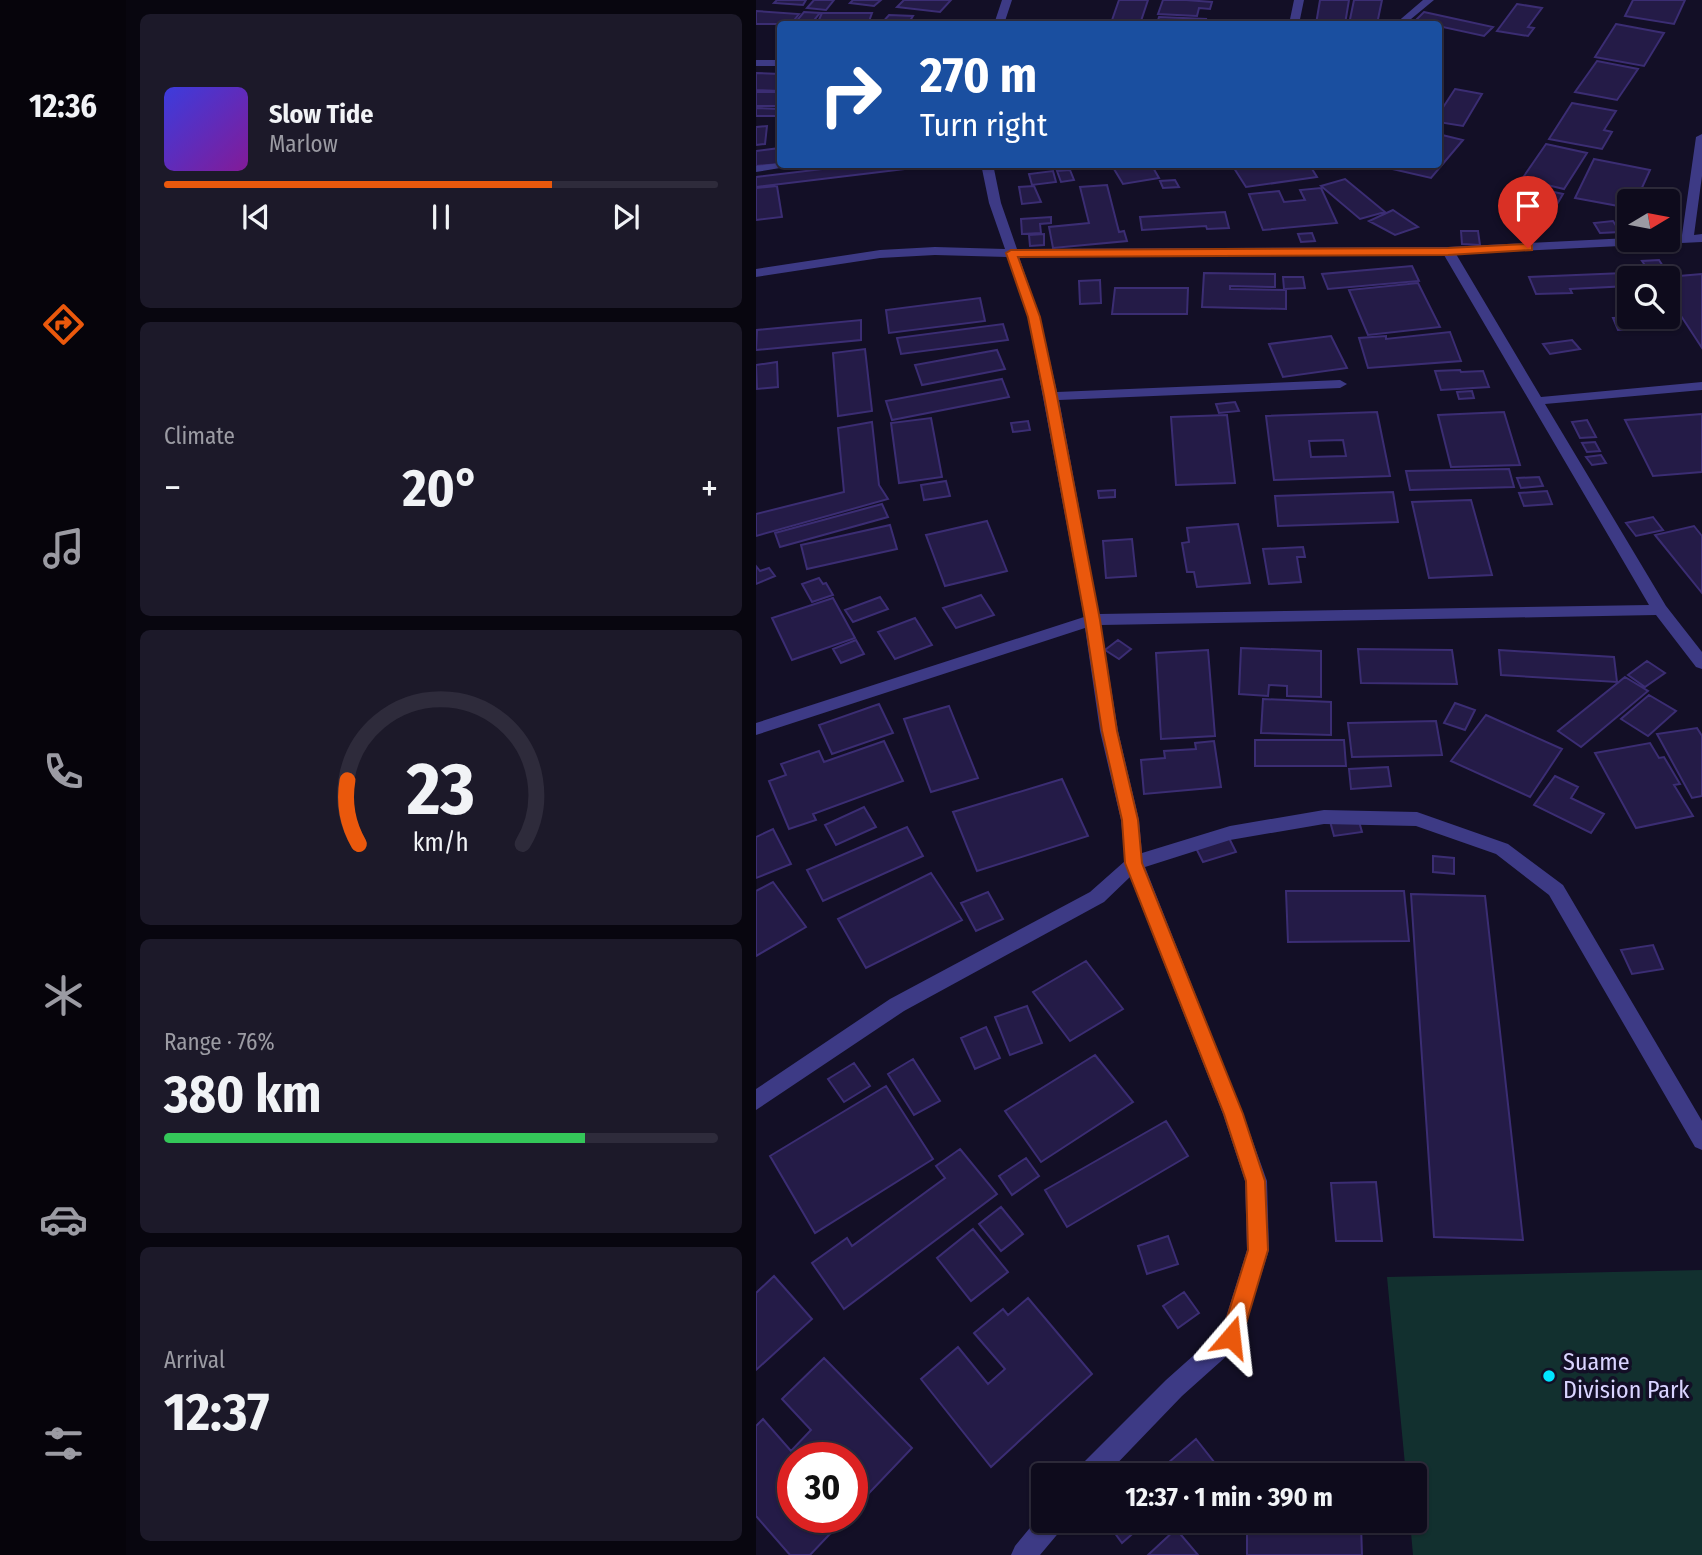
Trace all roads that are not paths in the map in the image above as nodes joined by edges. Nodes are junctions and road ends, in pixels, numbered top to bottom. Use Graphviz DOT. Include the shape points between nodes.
graph roads {
  1 [pos="1006,0"];
  2 [pos="1299,0"];
  3 [pos="1429,0"];
  4 [pos="1000,21"];
  5 [pos="1295,21"];
  6 [pos="1404,21"];
  7 [pos="756,62"];
  8 [pos="777,63"];
  9 [pos="1702,137"];
  10 [pos="777,167"];
  11 [pos="988,168"];
  12 [pos="756,169"];
  13 [pos="1702,238"];
  14 [pos="1687,239"];
  15 [pos="1448,251"];
  16 [pos="1011,253"];
  17 [pos="756,273"];
  18 [pos="1340,384"];
  19 [pos="1702,386"];
  20 [pos="1051,396"];
  21 [pos="1538,401"];
  22 [pos="1660,610"];
  23 [pos="1092,620"];
  24 [pos="1702,663"];
  25 [pos="756,729"];
  26 [pos="1134,863"];
  27 [pos="756,1101"];
  28 [pos="1702,1140"];
  29 [pos="1101,1463"];
  30 [pos="1042,1533"];
  31 [pos="1024,1555"];
  1 -- 4 [label="street"];
  2 -- 5 [label="street"];
  3 -- 6 [label="street"];
  7 -- 8 [label="street"];
  9 -- 14 [label="street"];
  10 -- 12 [label="street"];
  11 -- 16 [label="street"];
  13 -- 14 [label="street"];
  14 -- 15 [label="street"];
  15 -- 16 [label="street"];
  15 -- 21 [label="street"];
  16 -- 17 [label="street" via="880,254"];
  16 -- 20 [label="street" via="1034,317"];
  18 -- 20 [label="street"];
  19 -- 21 [label="street"];
  20 -- 23 [label="street"];
  21 -- 22 [label="street"];
  22 -- 23 [label="street"];
  22 -- 24 [label="street"];
  23 -- 25 [label="street"];
  23 -- 26 [label="street"];
  26 -- 27 [label="street" via="1097,897 897,1005"];
  26 -- 28 [label="street" via="1230,833 1324,817 1417,819 1502,849 1556,890"];
  26 -- 29 [label="street" via="1256,1181 1258,1250 1231,1337"];
  30 -- 31 [label="street"];
}
